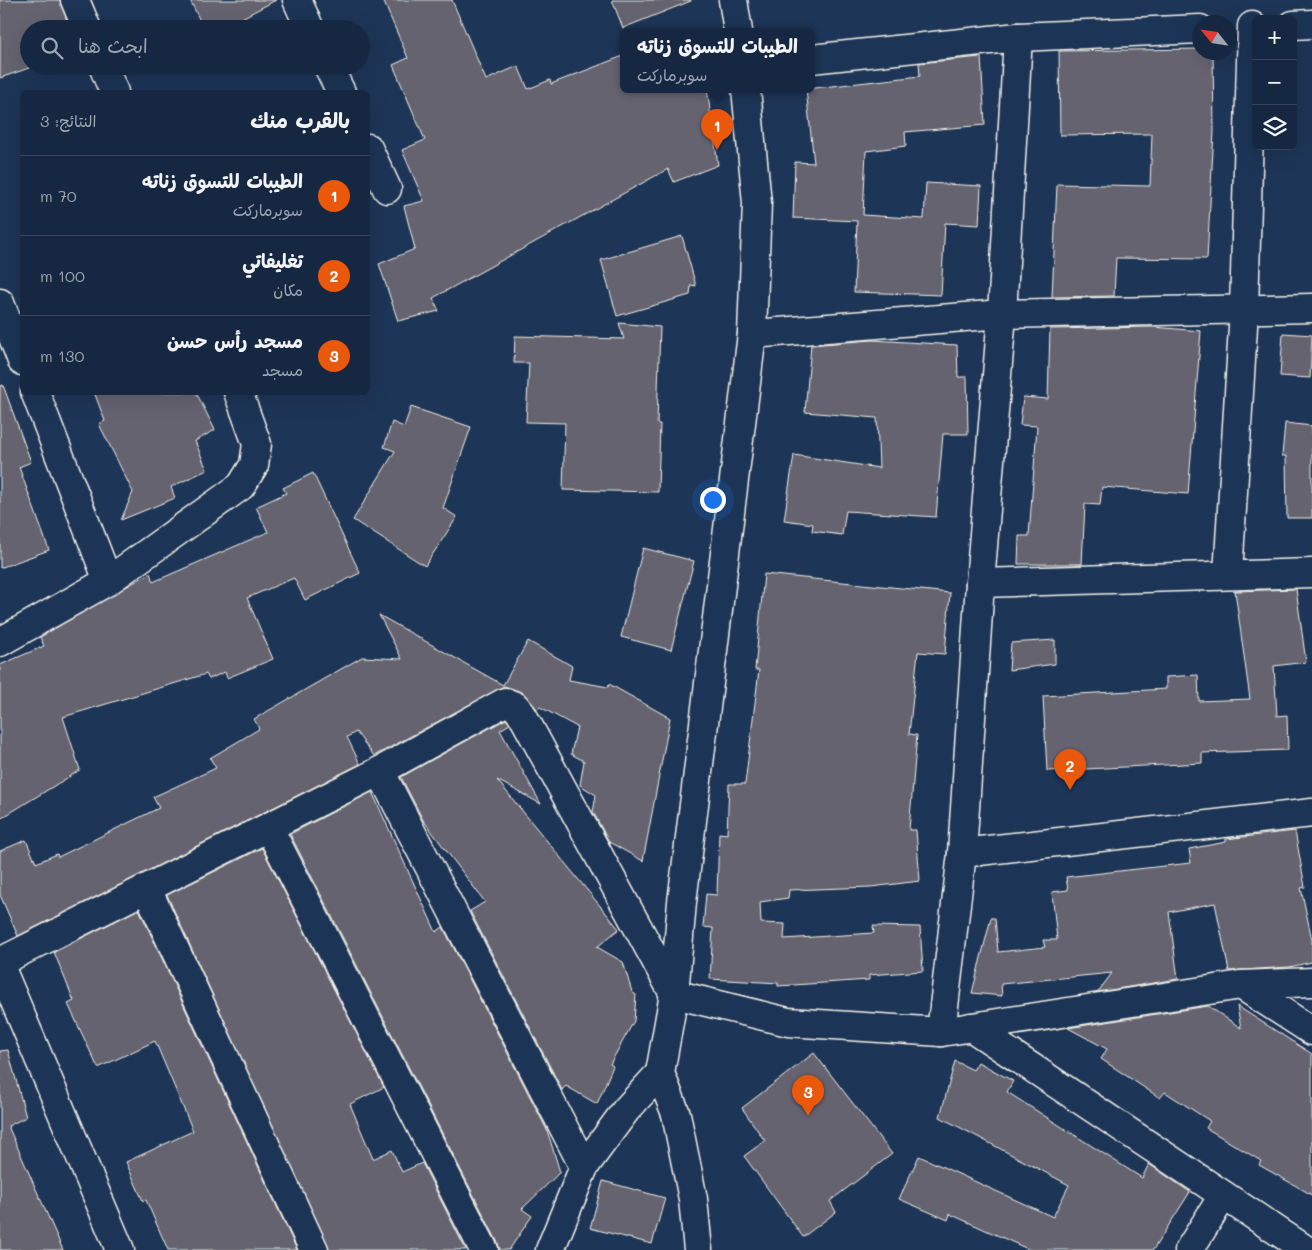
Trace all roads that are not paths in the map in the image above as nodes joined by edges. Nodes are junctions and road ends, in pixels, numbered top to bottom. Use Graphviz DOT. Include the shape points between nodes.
graph roads {
  1 [pos="75,0"];
  2 [pos="297,0"];
  3 [pos="733,0"];
  4 [pos="83,20"];
  5 [pos="306,20"];
  6 [pos="1297,24"];
  7 [pos="1312,24"];
  8 [pos="1246,27"];
  9 [pos="738,28"];
  10 [pos="1192,29"];
  11 [pos="1018,37"];
  12 [pos="815,59"];
  13 [pos="107,75"];
  14 [pos="332,75"];
  15 [pos="113,90"];
  16 [pos="340,90"];
  17 [pos="746,93"];
  18 [pos="370,152"];
  19 [pos="387,189"];
  20 [pos="0,303"];
  21 [pos="1312,308"];
  22 [pos="1244,310"];
  23 [pos="1002,314"];
  24 [pos="752,334"];
  25 [pos="20,356"];
  26 [pos="36,395"];
  27 [pos="239,395"];
  28 [pos="1312,573"];
  29 [pos="1228,575"];
  30 [pos="108,581"];
  31 [pos="980,583"];
  32 [pos="0,642"];
  33 [pos="380,771"];
  34 [pos="1312,813"];
  35 [pos="268,828"];
  36 [pos="962,853"];
  37 [pos="147,888"];
  38 [pos="0,962"];
  39 [pos="0,966"];
  40 [pos="1312,982"];
  41 [pos="1241,986"];
  42 [pos="674,994"];
  43 [pos="971,1027"];
  44 [pos="1312,1031"];
  45 [pos="941,1032"];
  46 [pos="660,1073"];
  47 [pos="584,1168"];
  48 [pos="1223,1196"];
  49 [pos="120,1250"];
  50 [pos="314,1250"];
  51 [pos="484,1250"];
  52 [pos="550,1250"];
  53 [pos="698,1250"];
  54 [pos="1189,1250"];
  55 [pos="1306,1250"];
  1 -- 4 [label="street"];
  2 -- 5 [label="street"];
  3 -- 9 [label="street"];
  6 -- 7 [label="street"];
  8 -- 22 [label="street"];
  10 -- 11 [label="street"];
  11 -- 12 [label="street"];
  11 -- 23 [label="street"];
  13 -- 15 [label="street"];
  14 -- 16 [label="street"];
  17 -- 24 [label="street" via="757,203"];
  18 -- 19 [label="street"];
  20 -- 25 [label="street"];
  21 -- 22 [label="street"];
  22 -- 23 [label="street"];
  22 -- 29 [label="street"];
  23 -- 24 [label="street"];
  23 -- 31 [label="street"];
  24 -- 42 [label="street" via="682,902"];
  26 -- 30 [label="street"];
  27 -- 30 [label="street" via="258,444 254,465 241,486"];
  28 -- 29 [label="street"];
  29 -- 31 [label="street"];
  30 -- 32 [label="street"];
  31 -- 36 [label="street"];
  33 -- 35 [label="street"];
  33 -- 42 [label="street" via="505,702 515,706"];
  33 -- 47 [label="street"];
  34 -- 36 [label="street"];
  35 -- 37 [label="street"];
  35 -- 51 [label="street"];
  36 -- 45 [label="street"];
  37 -- 38 [label="street"];
  37 -- 50 [label="street"];
  39 -- 49 [label="street"];
  40 -- 41 [label="street"];
  41 -- 43 [label="street"];
  41 -- 44 [label="street"];
  42 -- 45 [label="street" via="788,1022"];
  42 -- 46 [label="street"];
  43 -- 45 [label="street"];
  43 -- 48 [label="street"];
  46 -- 47 [label="street" via="626,1110"];
  46 -- 53 [label="street" via="676,1114 693,1200"];
  47 -- 52 [label="street"];
  48 -- 54 [label="street"];
  48 -- 55 [label="street"];
}
